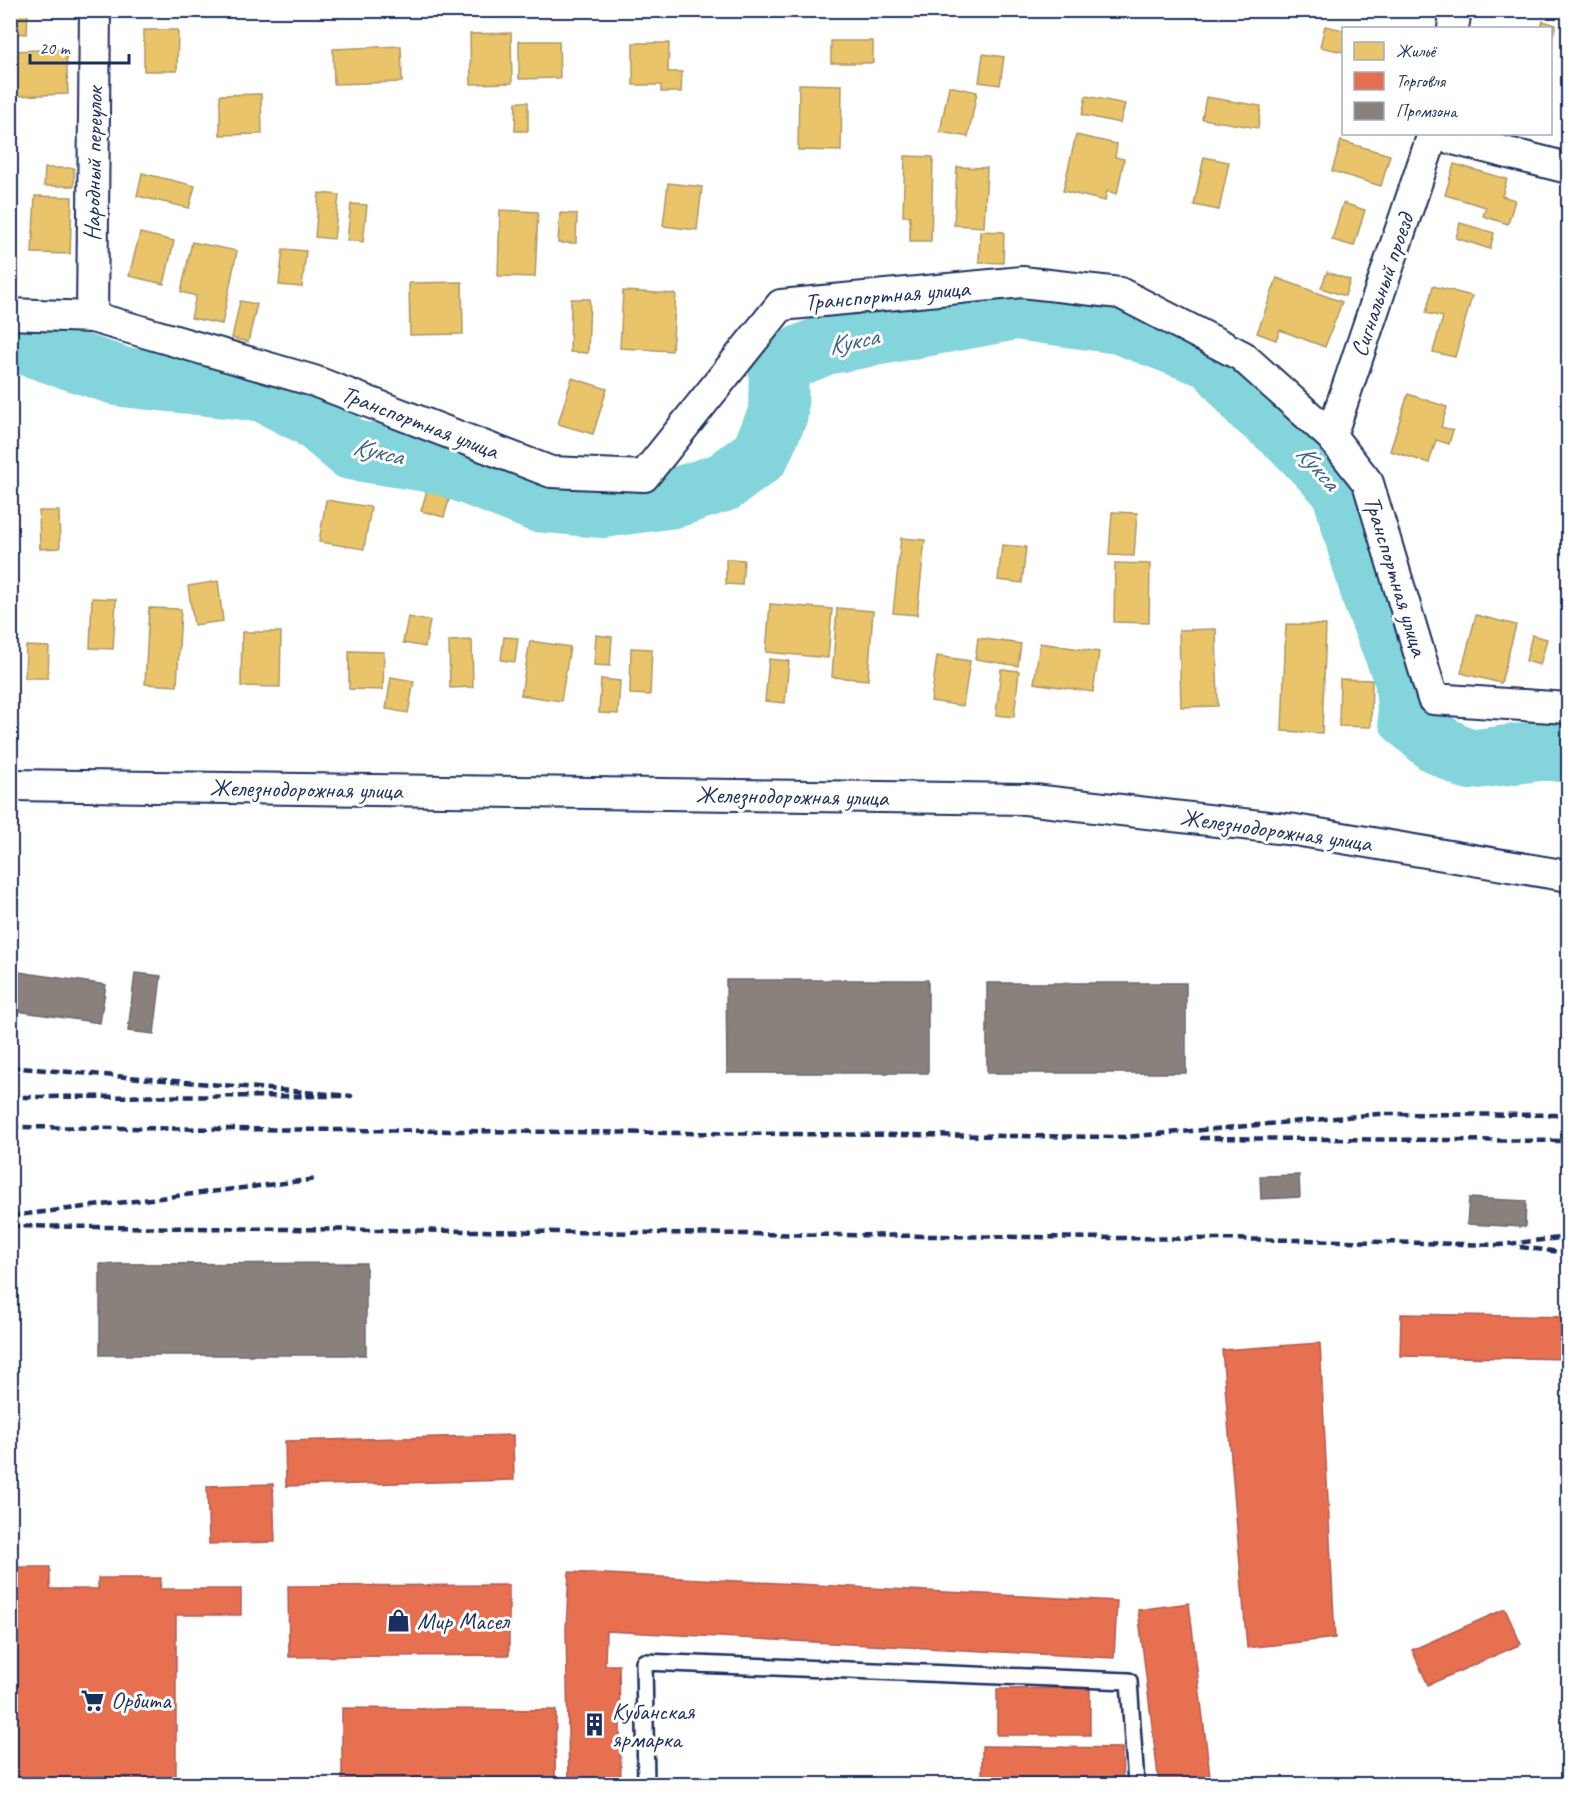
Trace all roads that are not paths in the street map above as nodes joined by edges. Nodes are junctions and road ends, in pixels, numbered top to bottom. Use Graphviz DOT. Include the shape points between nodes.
graph roads {
  1 [pos="95,10"];
  2 [pos="1456,10"];
  3 [pos="1453,27"];
  4 [pos="1433,135"];
  5 [pos="1437,135"];
  6 [pos="1569,168"];
  7 [pos="10,314"];
  8 [pos="92,316"];
  9 [pos="1331,436"];
  10 [pos="1569,708"];
  11 [pos="10,785"];
  12 [pos="1569,876"];
  13 [pos="646,1785"];
  14 [pos="1136,1785"];
  1 -- 8 [label="street, Народный переулок"];
  2 -- 3 [label="street"];
  4 -- 9 [label="street, Сигнальный проезд"];
  5 -- 6 [label="street"];
  7 -- 8 [label="street, Транспортная улица"];
  8 -- 9 [label="street, Транспортная улица" via="315,381 551,472 644,476 782,305 1022,282 1120,293 1242,356"];
  9 -- 10 [label="street, Транспортная улица" via="1368,483 1433,699"];
  11 -- 12 [label="street, Железнодорожная улица" via="1025,799 1295,830"];
  13 -- 14 [label="lane" via="644,1662 1129,1681"];
}
